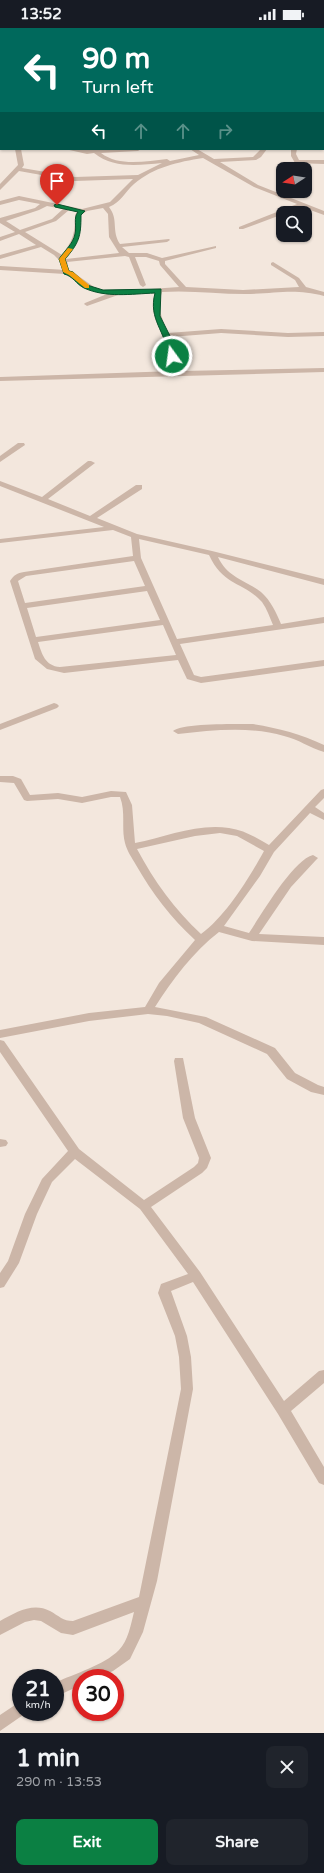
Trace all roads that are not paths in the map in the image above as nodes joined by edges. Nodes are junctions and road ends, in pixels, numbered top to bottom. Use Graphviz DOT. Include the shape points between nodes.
graph roads {
  1 [pos="18,150"];
  2 [pos="73,150"];
  3 [pos="124,150"];
  4 [pos="195,150"];
  5 [pos="263,150"];
  6 [pos="294,150"];
  7 [pos="96,152"];
  8 [pos="204,156"];
  9 [pos="171,161"];
  10 [pos="211,161"];
  11 [pos="324,162"];
  12 [pos="18,169"];
  13 [pos="139,177"];
  14 [pos="0,188"];
  15 [pos="0,203"];
  16 [pos="47,203"];
  17 [pos="301,205"];
  18 [pos="105,206"];
  19 [pos="68,208"];
  20 [pos="82,211"];
  21 [pos="324,214"];
  22 [pos="0,221"];
  23 [pos="241,228"];
  24 [pos="20,232"];
  25 [pos="0,239"];
  26 [pos="167,240"];
  27 [pos="42,245"];
  28 [pos="118,246"];
  29 [pos="214,247"];
  30 [pos="128,254"];
  31 [pos="0,257"];
  32 [pos="63,260"];
  33 [pos="162,260"];
  34 [pos="273,264"];
  35 [pos="0,268"];
  36 [pos="66,272"];
  37 [pos="143,285"];
  38 [pos="184,288"];
  39 [pos="159,290"];
  40 [pos="304,290"];
  41 [pos="118,293"];
  42 [pos="324,294"];
  43 [pos="87,304"];
  44 [pos="324,334"];
  45 [pos="166,336"];
  46 [pos="324,370"];
  47 [pos="179,373"];
  48 [pos="0,379"];
  49 [pos="21,445"];
  50 [pos="0,460"];
  51 [pos="91,463"];
  52 [pos="0,483"];
  53 [pos="139,487"];
  54 [pos="42,500"];
  55 [pos="90,519"];
  56 [pos="115,528"];
  57 [pos="135,536"];
  58 [pos="0,541"];
  59 [pos="212,553"];
  60 [pos="137,558"];
  61 [pos="324,582"];
  62 [pos="150,588"];
  63 [pos="22,606"];
  64 [pos="324,620"];
  65 [pos="165,622"];
  66 [pos="278,626"];
  67 [pos="33,640"];
  68 [pos="174,642"];
  69 [pos="181,657"];
  70 [pos="324,663"];
  71 [pos="54,706"];
  72 [pos="0,727"];
  73 [pos="178,731"];
  74 [pos="324,749"];
  75 [pos="0,779"];
  76 [pos="324,792"];
  77 [pos="309,808"];
  78 [pos="324,817"];
  79 [pos="132,847"];
  80 [pos="270,850"];
  81 [pos="313,858"];
  82 [pos="217,928"];
  83 [pos="252,937"];
  84 [pos="201,940"];
  85 [pos="324,941"];
  86 [pos="148,1010"];
  87 [pos="0,1034"];
  88 [pos="0,1044"];
  89 [pos="179,1061"];
  90 [pos="324,1091"];
  91 [pos="75,1152"];
  92 [pos="144,1206"];
  93 [pos="196,1276"];
  94 [pos="0,1284"];
  95 [pos="324,1375"];
  96 [pos="283,1410"];
  97 [pos="324,1479"];
  98 [pos="144,1602"];
  99 [pos="0,1628"];
  100 [pos="101,1669"];
  101 [pos="12,1715"];
  102 [pos="0,1724"];
  1 -- 12 [label="street" via="21,161"];
  2 -- 7 [label="street"];
  3 -- 7 [label="street"];
  4 -- 8 [label="street"];
  5 -- 10 [label="street" via="254,159"];
  6 -- 11 [label="street" via="297,162"];
  7 -- 9 [label="street" via="106,160 120,162"];
  8 -- 9 [label="street"];
  8 -- 10 [label="street"];
  9 -- 13 [label="street"];
  10 -- 17 [label="street" via="256,186"];
  12 -- 13 [label="street" via="75,179"];
  12 -- 14 [label="street"];
  13 -- 18 [label="street" via="114,202"];
  15 -- 16 [label="street" via="20,198"];
  16 -- 19 [label="street"];
  16 -- 22 [label="street" via="37,210"];
  17 -- 21 [label="street"];
  17 -- 23 [label="street"];
  18 -- 20 [label="street"];
  18 -- 28 [label="street" via="111,214 111,233"];
  19 -- 20 [label="street"];
  19 -- 24 [label="street" via="54,220"];
  20 -- 32 [label="street" via="78,215 78,232 74,244"];
  22 -- 24 [label="street"];
  24 -- 25 [label="street"];
  24 -- 27 [label="street"];
  26 -- 28 [label="street"];
  27 -- 31 [label="street"];
  27 -- 32 [label="street"];
  28 -- 30 [label="street"];
  29 -- 33 [label="street"];
  30 -- 32 [label="street"];
  30 -- 33 [label="street" via="147,255"];
  30 -- 37 [label="street"];
  32 -- 36 [label="street"];
  33 -- 38 [label="street" via="162,264"];
  34 -- 40 [label="street" via="297,279"];
  35 -- 36 [label="street"];
  36 -- 41 [label="street" via="92,289"];
  38 -- 39 [label="street"];
  38 -- 40 [label="street" via="250,292"];
  39 -- 41 [label="street"];
  39 -- 45 [label="street" via="156,301 157,316"];
  40 -- 42 [label="street"];
  41 -- 43 [label="street"];
  44 -- 45 [label="street" via="288,335 221,331"];
  45 -- 47 [label="street"];
  46 -- 47 [label="street"];
  47 -- 48 [label="street"];
  49 -- 50 [label="street"];
  51 -- 54 [label="street"];
  52 -- 54 [label="street"];
  53 -- 55 [label="street"];
  54 -- 55 [label="street"];
  55 -- 56 [label="street"];
  56 -- 57 [label="street"];
  56 -- 58 [label="street"];
  57 -- 59 [label="street"];
  57 -- 60 [label="street"];
  59 -- 61 [label="street"];
  59 -- 66 [label="street" via="224,574 265,602"];
  60 -- 62 [label="street"];
  60 -- 63 [label="street" via="24,574 14,581"];
  62 -- 63 [label="street"];
  62 -- 65 [label="street"];
  63 -- 67 [label="street"];
  64 -- 66 [label="street"];
  65 -- 67 [label="street"];
  65 -- 68 [label="street"];
  66 -- 68 [label="street"];
  67 -- 69 [label="street" via="39,659 47,667 56,670"];
  68 -- 69 [label="street"];
  69 -- 70 [label="street" via="190,677 201,680"];
  71 -- 72 [label="street"];
  73 -- 74 [label="street" via="254,727 286,731"];
  75 -- 79 [label="street" via="18,781 27,798 58,796 82,800 123,794 127,800 129,840"];
  76 -- 77 [label="street"];
  77 -- 78 [label="street"];
  77 -- 80 [label="street"];
  79 -- 80 [label="street" via="197,834 229,831"];
  79 -- 84 [label="street" via="153,887"];
  80 -- 82 [label="street"];
  81 -- 83 [label="street" via="302,867 279,895"];
  82 -- 83 [label="street"];
  82 -- 84 [label="street"];
  83 -- 85 [label="street"];
  84 -- 86 [label="street" via="163,986"];
  86 -- 87 [label="street" via="90,1017"];
  86 -- 90 [label="street" via="202,1020 271,1051 291,1076"];
  88 -- 91 [label="street"];
  89 -- 92 [label="street" via="189,1118 205,1158 198,1170"];
  91 -- 92 [label="street"];
  91 -- 94 [label="street" via="48,1179 31,1214 13,1263"];
  92 -- 93 [label="street"];
  93 -- 96 [label="street"];
  93 -- 98 [label="street" via="165,1288 164,1293 181,1336 185,1357 186,1389"];
  95 -- 96 [label="street"];
  96 -- 97 [label="street"];
  98 -- 99 [label="street" via="73,1628 62,1628 40,1614"];
  98 -- 100 [label="street" via="136,1632 125,1654"];
  101 -- 102 [label="street"];
}
